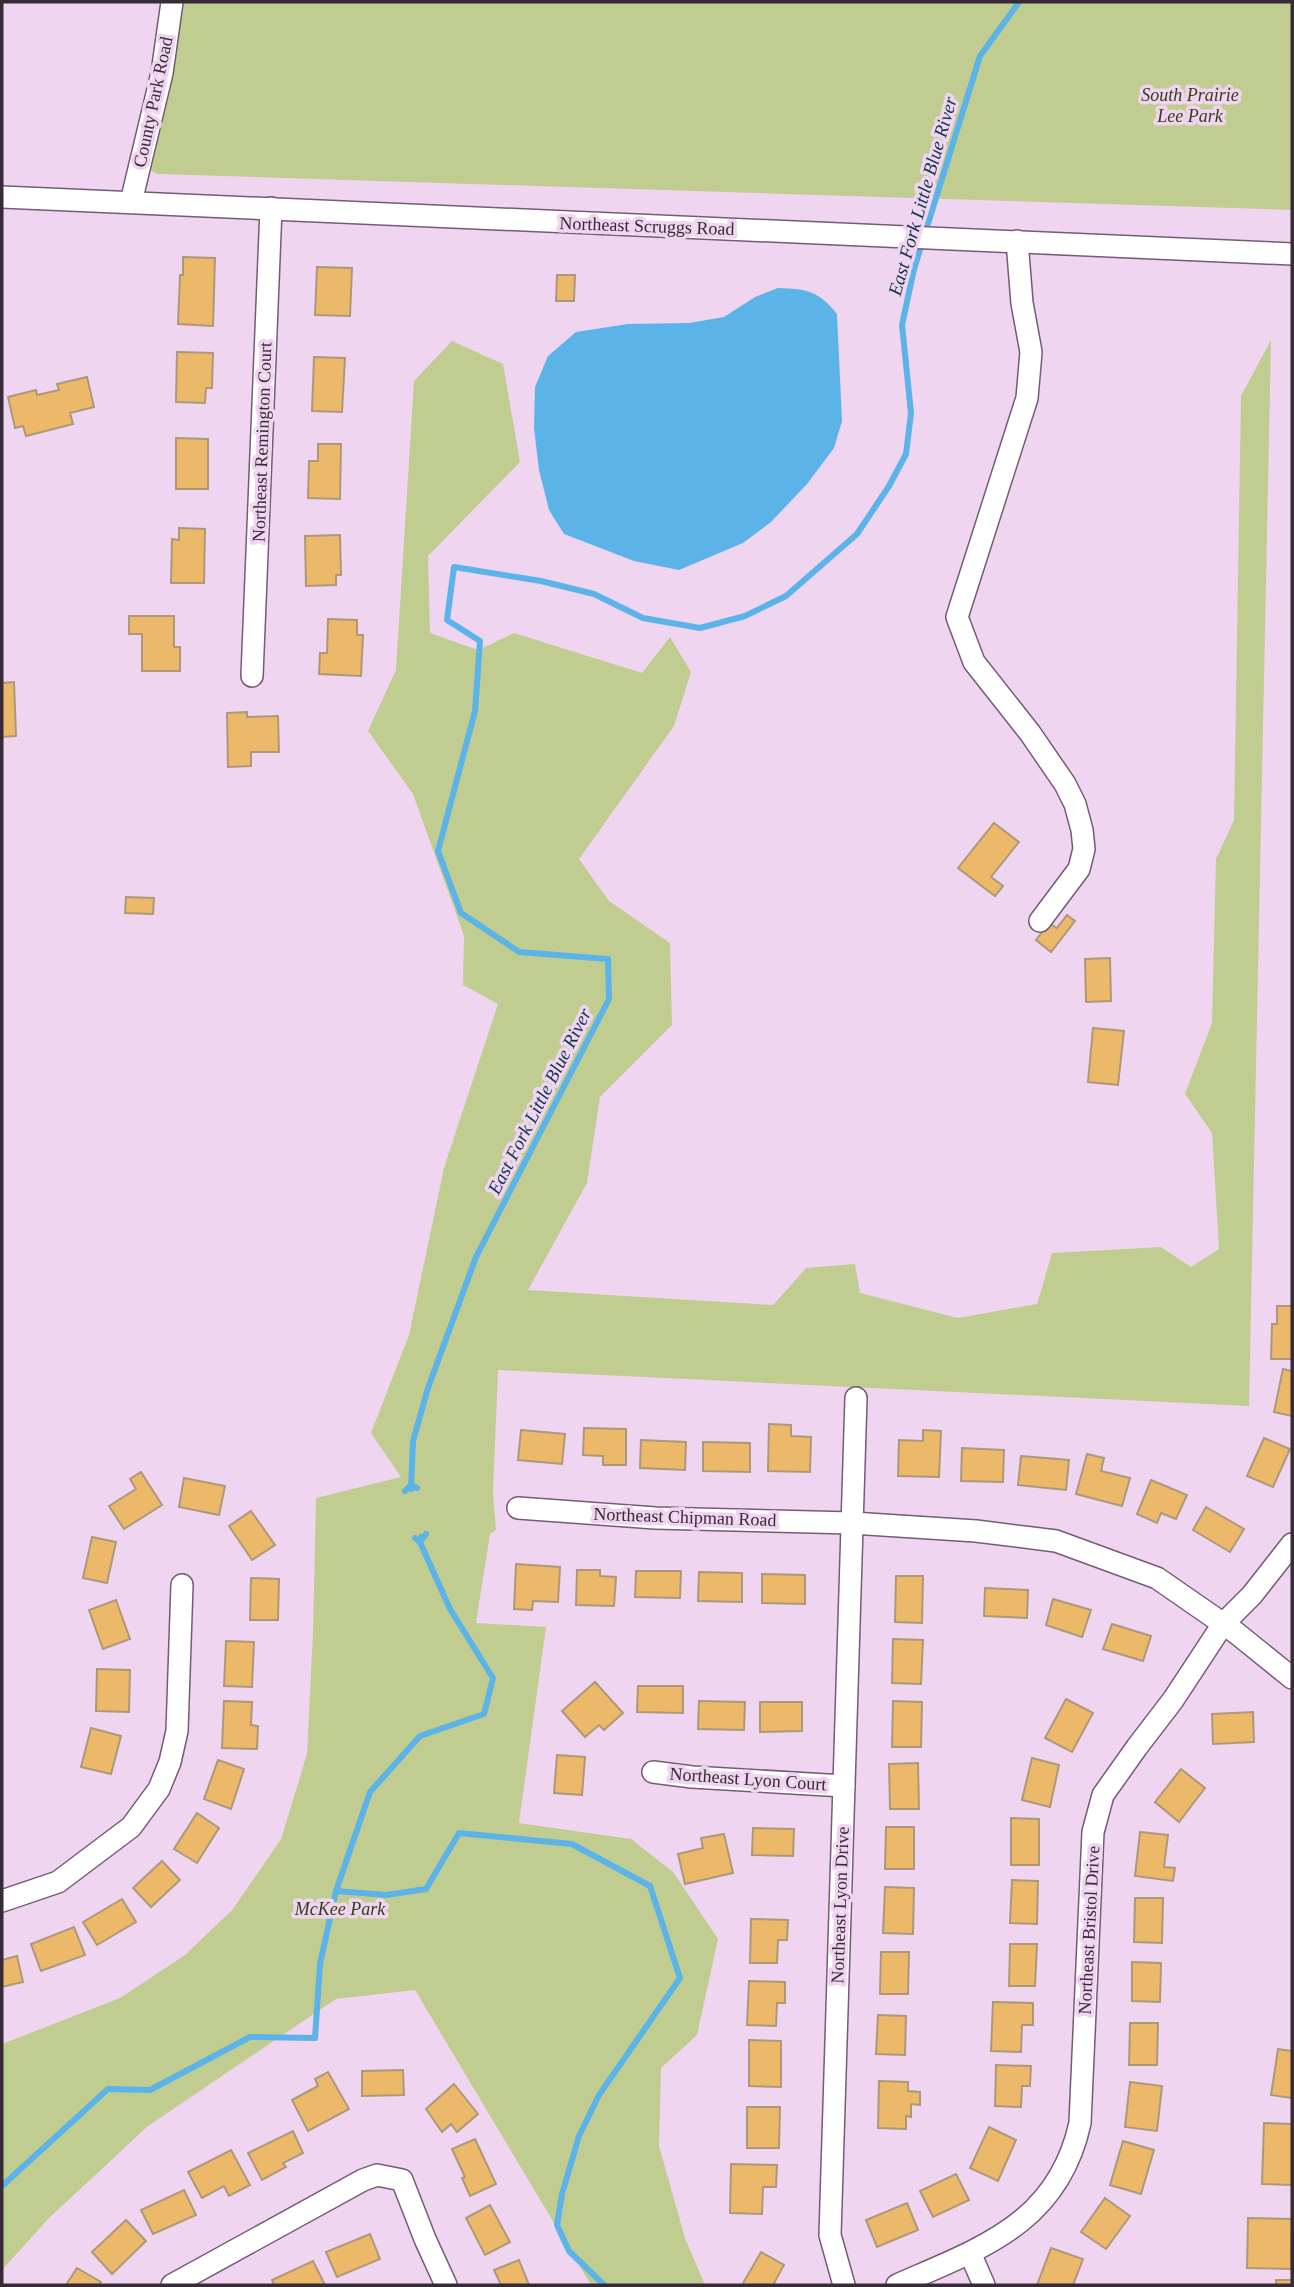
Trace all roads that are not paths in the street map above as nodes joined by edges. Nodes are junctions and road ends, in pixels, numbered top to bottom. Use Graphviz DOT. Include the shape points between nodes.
graph roads {
  1 [pos="172,2"];
  2 [pos="2,197"];
  3 [pos="131,202"];
  4 [pos="271,208"];
  5 [pos="1017,241"];
  6 [pos="1292,254"];
  7 [pos="252,676"];
  8 [pos="1040,921"];
  9 [pos="856,1398"];
  10 [pos="518,1508"];
  11 [pos="852,1523"];
  12 [pos="1292,1544"];
  13 [pos="182,1585"];
  14 [pos="1223,1624"];
  15 [pos="1292,1678"];
  16 [pos="653,1772"];
  17 [pos="844,1786"];
  18 [pos="2,1901"];
  19 [pos="970,2253"];
  20 [pos="172,2285"];
  21 [pos="446,2285"];
  22 [pos="844,2285"];
  23 [pos="897,2285"];
  24 [pos="985,2285"];
  1 -- 3 [label="street, County Park Road" via="162,73"];
  2 -- 3 [label="street, Northeast Scruggs Road"];
  3 -- 4 [label="street, Northeast Scruggs Road"];
  4 -- 5 [label="street, Northeast Scruggs Road"];
  4 -- 7 [label="street, Northeast Remington Court"];
  5 -- 6 [label="street, Northeast Scruggs Road"];
  5 -- 8 [label="street" via="1031,352 1027,398 957,617 974,662 1030,733 1075,804 1084,849 1079,869"];
  9 -- 11 [label="street"];
  10 -- 11 [label="street, Northeast Chipman Road" via="655,1518"];
  11 -- 14 [label="street, Northeast Chipman Road" via="1056,1541 1157,1578"];
  11 -- 17 [label="street, Northeast Lyon Drive"];
  12 -- 14 [label="street, Northeast Bristol Drive"];
  13 -- 18 [label="street" via="177,1731 159,1789 131,1827 58,1882"];
  14 -- 15 [label="street, Northeast Chipman Road"];
  14 -- 19 [label="street, Northeast Bristol Drive" via="1174,1700 1103,1795 1098,1810 1093,1832 1080,2123 1069,2160 1044,2200 1013,2228"];
  16 -- 17 [label="street, Northeast Lyon Court"];
  17 -- 22 [label="street, Northeast Lyon Drive" via="830,2235"];
  19 -- 23 [label="street, Northeast Bristol Drive"];
  19 -- 24 [label="street"];
  20 -- 21 [label="street" via="377,2175 402,2180"];
}
